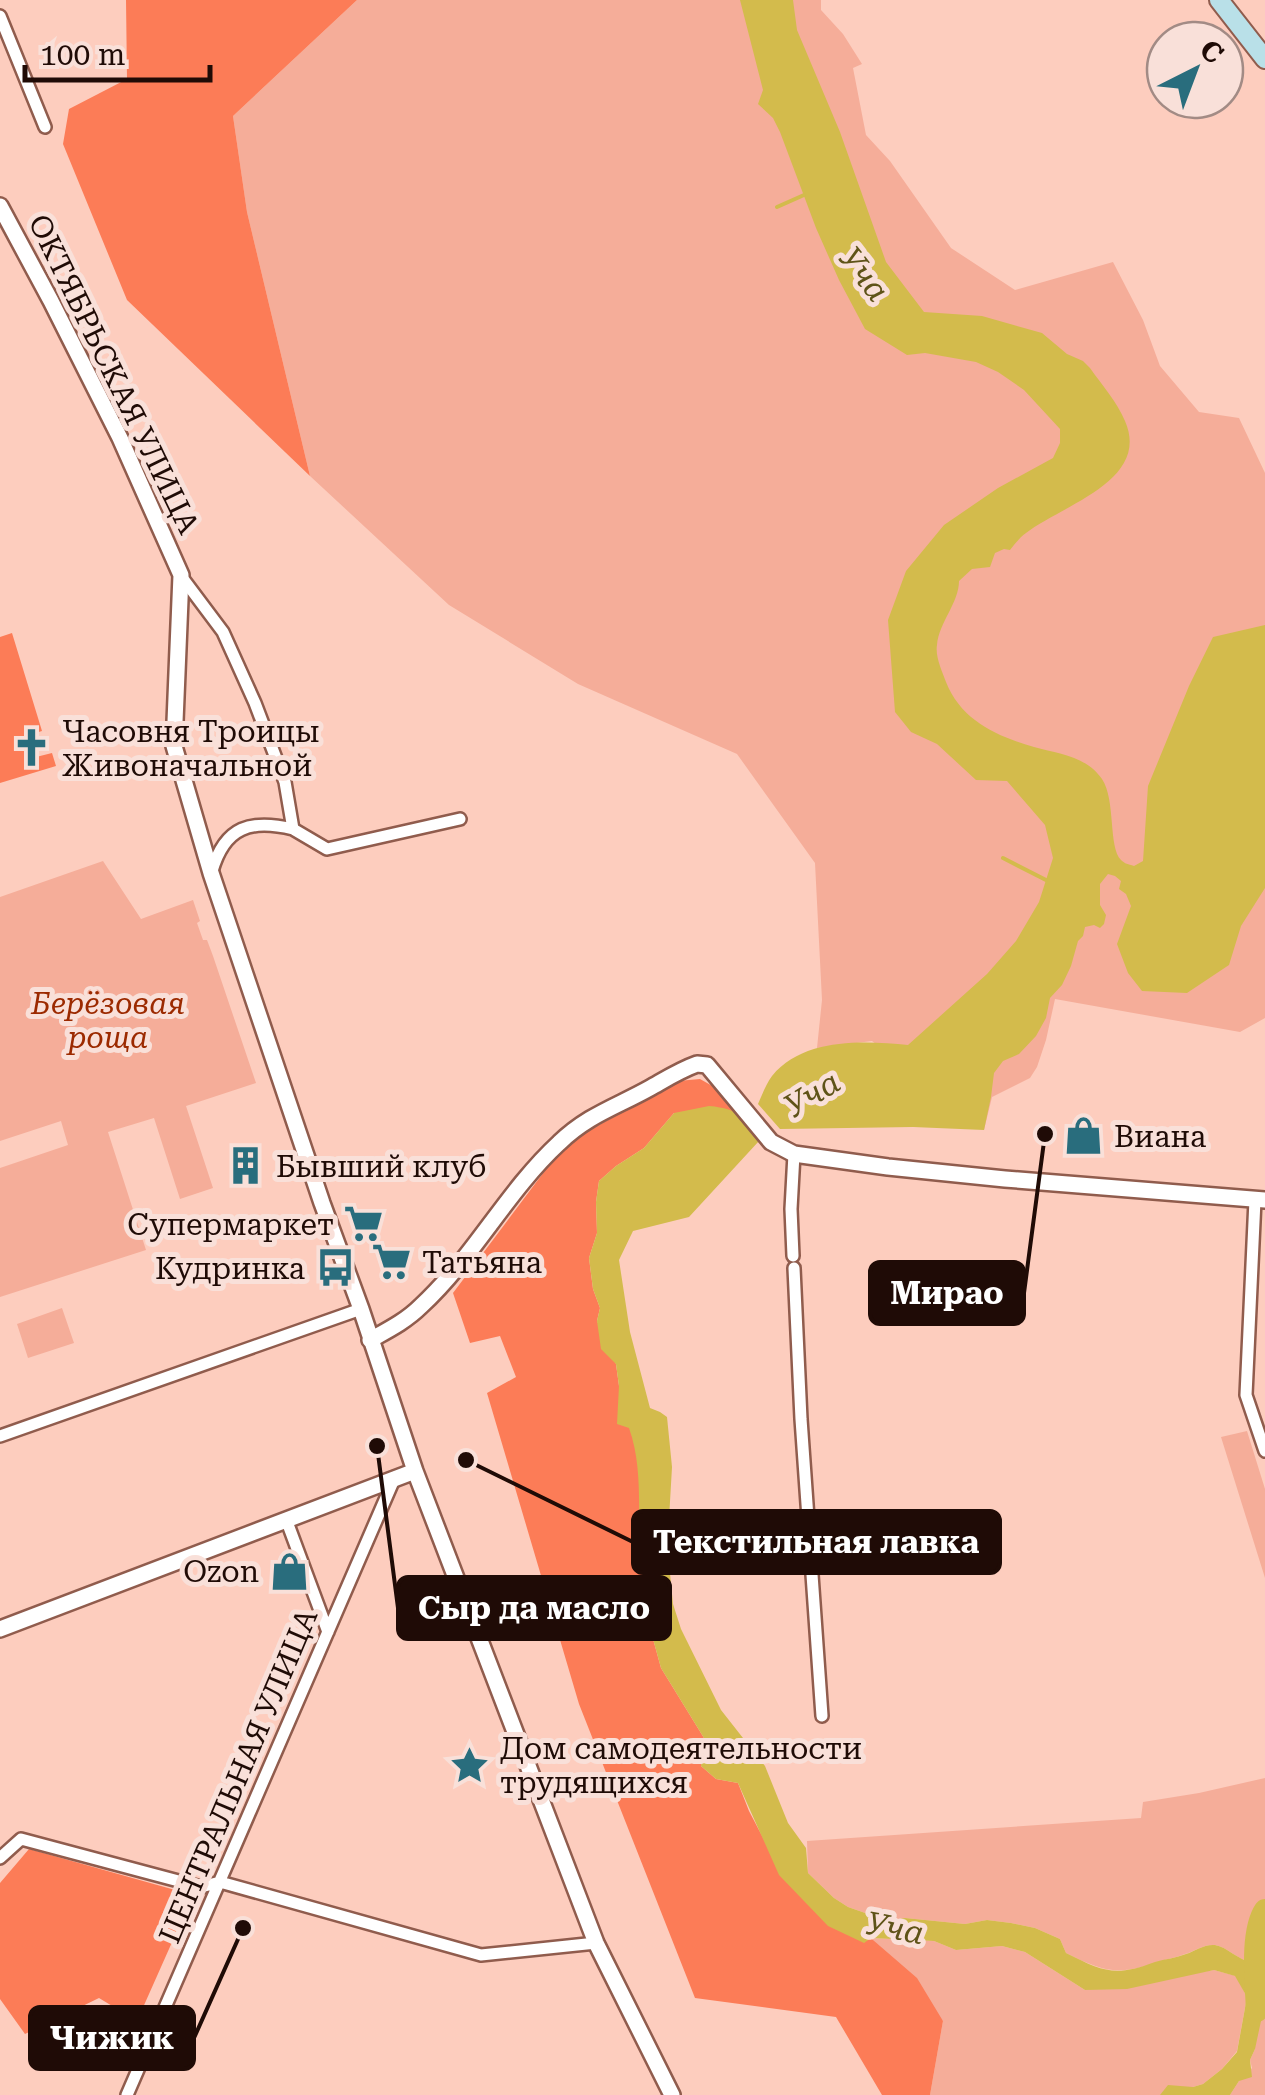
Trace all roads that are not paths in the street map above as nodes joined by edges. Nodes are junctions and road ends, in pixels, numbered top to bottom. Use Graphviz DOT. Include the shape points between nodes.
graph roads {
  1 [pos="1218,0"];
  2 [pos="0,16"];
  3 [pos="1265,59"];
  4 [pos="44,127"];
  5 [pos="0,206"];
  6 [pos="180,574"];
  7 [pos="460,819"];
  8 [pos="293,829"];
  9 [pos="211,872"];
  10 [pos="794,1154"];
  11 [pos="1260,1200"];
  12 [pos="361,1309"];
  13 [pos="370,1340"];
  14 [pos="0,1436"];
  15 [pos="1265,1451"];
  16 [pos="415,1471"];
  17 [pos="395,1477"];
  18 [pos="286,1519"];
  19 [pos="0,1630"];
  20 [pos="328,1633"];
  21 [pos="822,1716"];
  22 [pos="0,1858"];
  23 [pos="220,1882"];
  24 [pos="596,1942"];
  25 [pos="127,2095"];
  26 [pos="672,2095"];
  1 -- 3 [label="main road"];
  2 -- 4 [label="street"];
  5 -- 6 [label="street, ОКТЯБРЬСКАЯ УЛИЦА" via="120,438"];
  6 -- 8 [label="street" via="224,632 284,782"];
  6 -- 9 [label="street, ОКТЯБРЬСКАЯ УЛИЦА" via="174,746"];
  7 -- 8 [label="street" via="327,849"];
  8 -- 9 [label="street" via="248,826 218,852"];
  9 -- 12 [label="street, ОКТЯБРЬСКАЯ УЛИЦА"];
  10 -- 11 [label="street"];
  10 -- 13 [label="street" via="771,1142 707,1065 697,1064 580,1124 532,1171 422,1306"];
  10 -- 21 [label="street" via="800,1419"];
  11 -- 15 [label="street" via="1246,1395"];
  12 -- 13 [label="street, ОКТЯБРЬСКАЯ УЛИЦА"];
  12 -- 14 [label="street"];
  13 -- 16 [label="street, ОКТЯБРЬСКАЯ УЛИЦА"];
  16 -- 17 [label="street"];
  16 -- 24 [label="street, ОКТЯБРЬСКАЯ УЛИЦА"];
  17 -- 18 [label="street"];
  17 -- 20 [label="street, ЦЕНТРАЛЬНАЯ УЛИЦА"];
  18 -- 19 [label="street"];
  18 -- 20 [label="street"];
  20 -- 23 [label="street, ЦЕНТРАЛЬНАЯ УЛИЦА"];
  22 -- 23 [label="street" via="21,1839 201,1887"];
  23 -- 24 [label="street" via="481,1955"];
  23 -- 25 [label="street, ЦЕНТРАЛЬНАЯ УЛИЦА"];
  24 -- 26 [label="street, ОКТЯБРЬСКАЯ УЛИЦА"];
}
